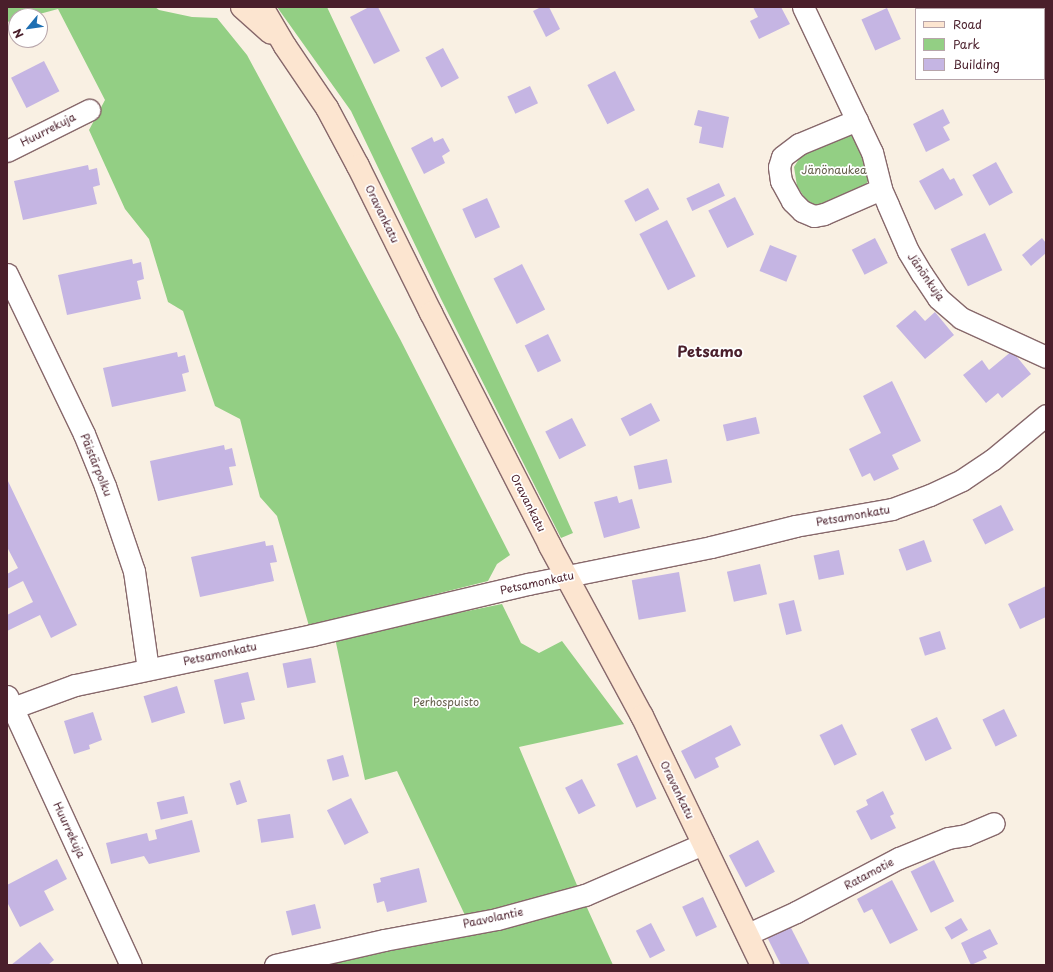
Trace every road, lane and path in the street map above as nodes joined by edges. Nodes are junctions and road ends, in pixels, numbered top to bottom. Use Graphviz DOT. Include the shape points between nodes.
graph roads {
  1 [pos="242,7"];
  2 [pos="262,7"];
  3 [pos="803,7"];
  4 [pos="285,46"];
  5 [pos="89,110"];
  6 [pos="857,120"];
  7 [pos="7,151"];
  8 [pos="881,189"];
  9 [pos="7,274"];
  10 [pos="1046,357"];
  11 [pos="1046,415"];
  12 [pos="567,577"];
  13 [pos="148,669"];
  14 [pos="9,705"];
  15 [pos="994,823"];
  16 [pos="703,844"];
  17 [pos="748,934"];
  18 [pos="131,965"];
  19 [pos="275,965"];
  20 [pos="762,965"];
  1 -- 4 [label="street, Oravankatu"];
  2 -- 4 [label="street, Oravankatu"];
  3 -- 6 [label="street, Jänönkuja"];
  4 -- 12 [label="street, Oravankatu" via="327,108 358,166"];
  5 -- 7 [label="street, Huurrekuja"];
  6 -- 8 [label="street, Jänönkuja" via="872,152"];
  6 -- 8 [label="street" via="799,144 782,156 779,167 781,181 792,201 802,211 814,216"];
  8 -- 10 [label="street, Jänönkuja" via="908,251 938,298 961,318"];
  9 -- 13 [label="street, Päistärpolku" via="84,434 105,486 134,571"];
  11 -- 12 [label="street, Petsamonkatu" via="992,460 962,480 892,510 795,526 712,547"];
  12 -- 13 [label="street, Petsamonkatu"];
  12 -- 16 [label="street, Oravankatu" via="642,716"];
  13 -- 14 [label="street, Petsamonkatu" via="76,685"];
  14 -- 18 [label="street, Huurrekuja"];
  15 -- 17 [label="street, Ratamotie" via="899,858"];
  16 -- 17 [label="street, Oravankatu"];
  16 -- 19 [label="street, Paavolantie" via="585,895 497,919 384,940"];
  17 -- 20 [label="street, Oravankatu"];
}
